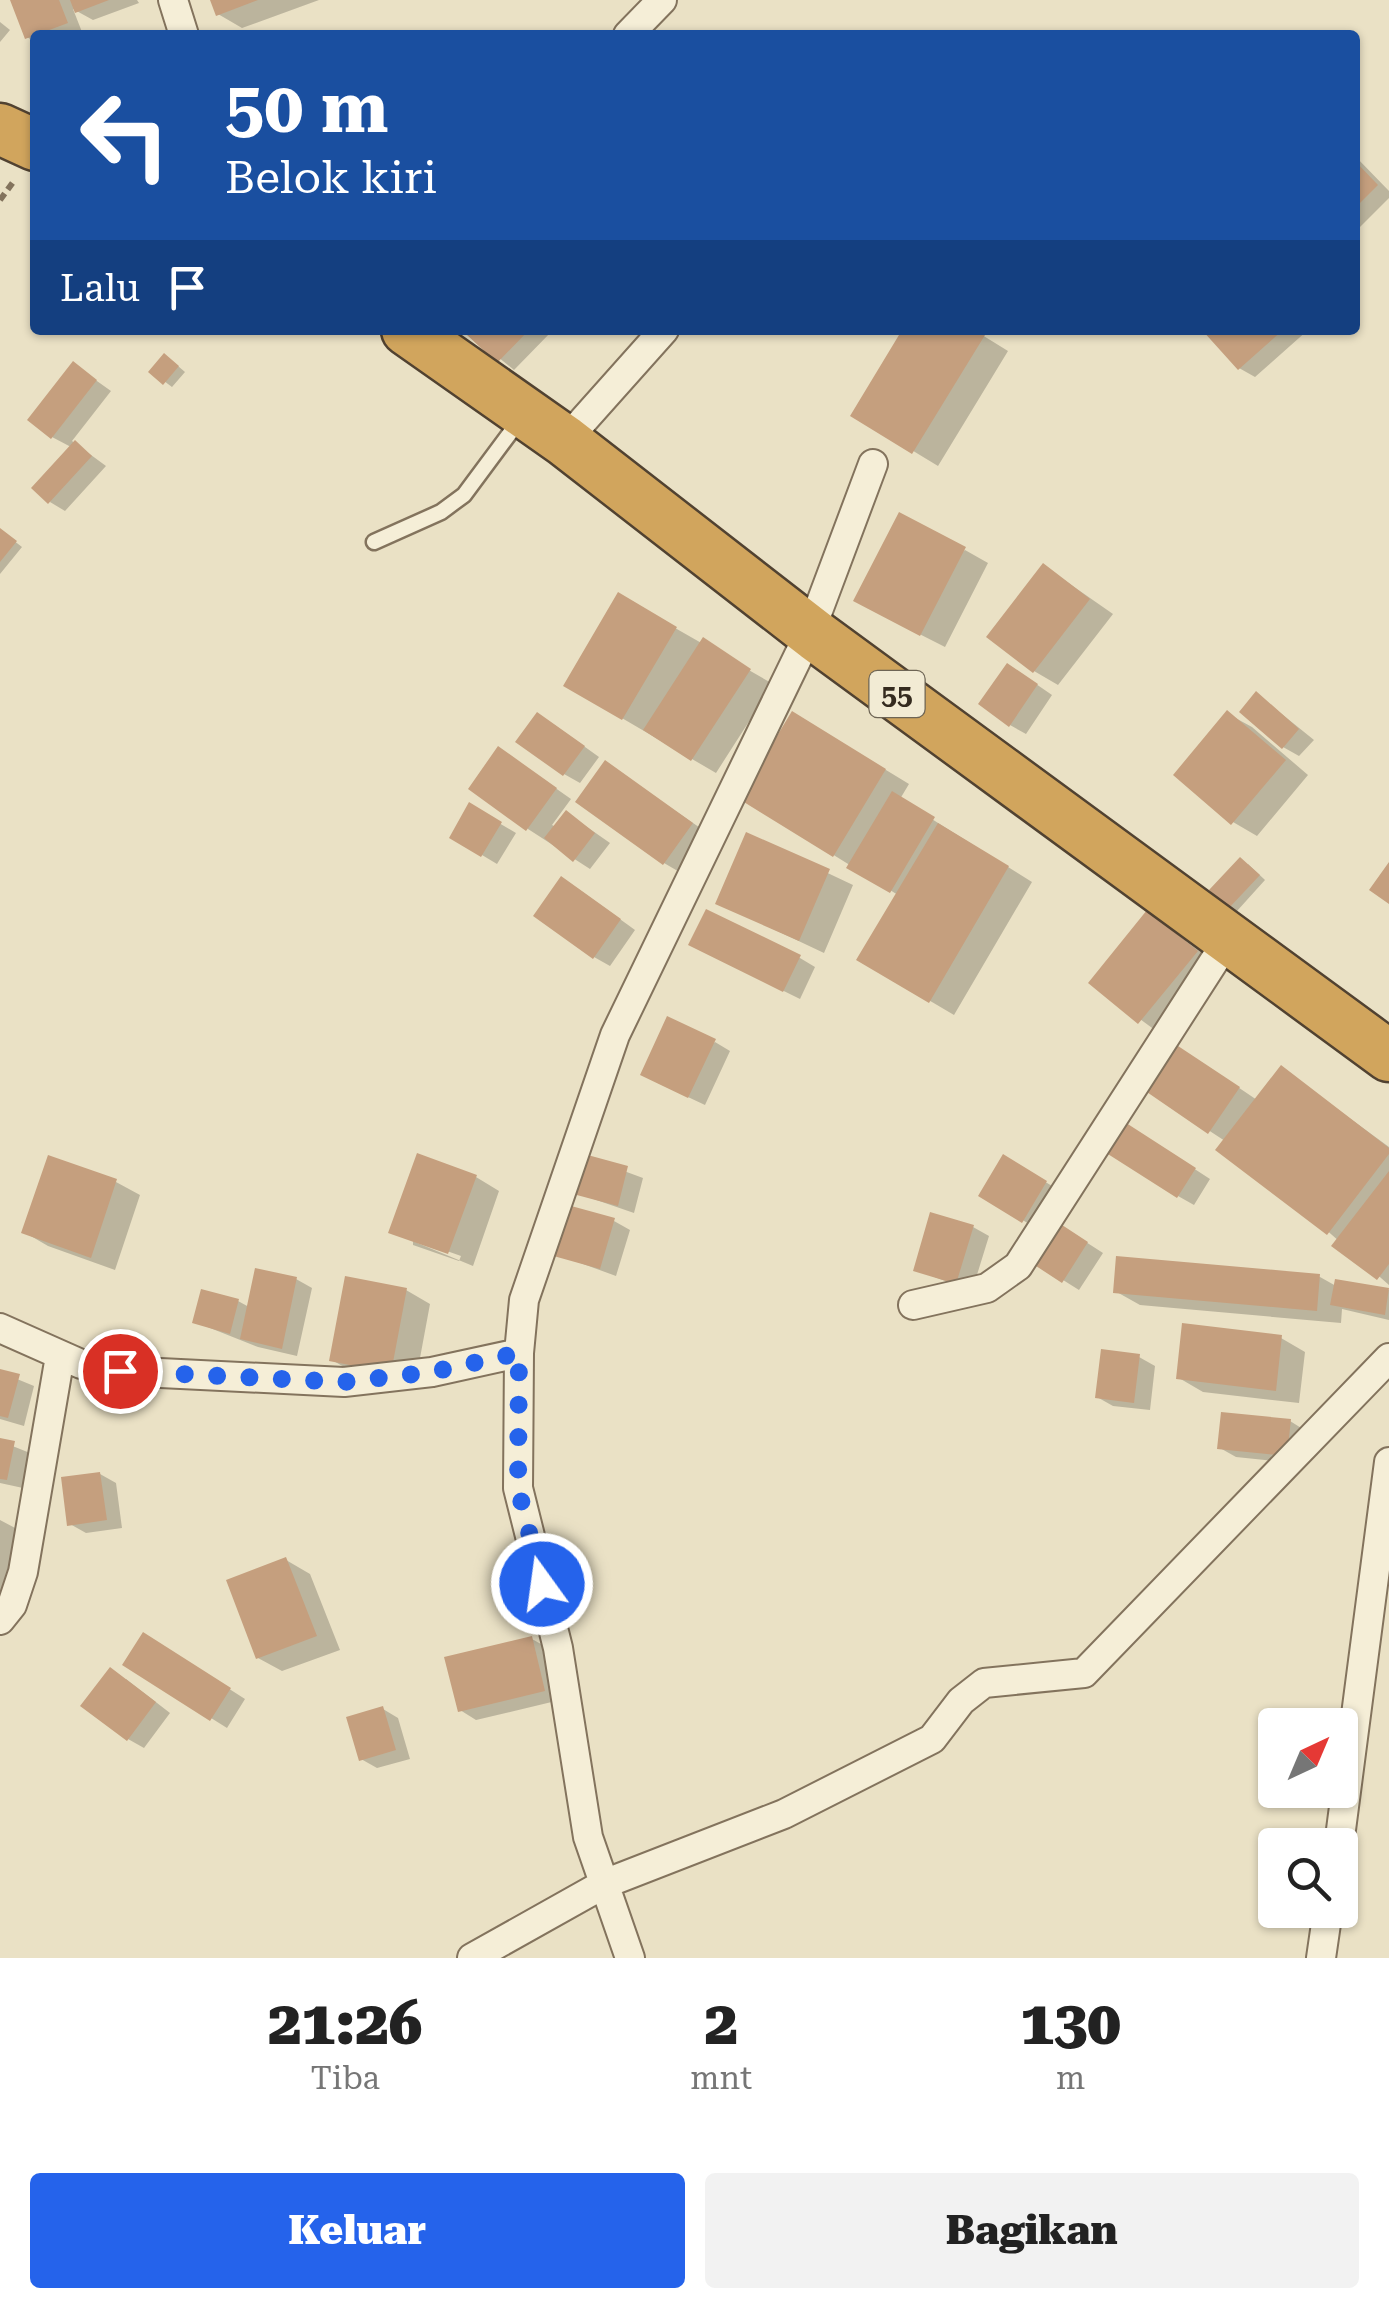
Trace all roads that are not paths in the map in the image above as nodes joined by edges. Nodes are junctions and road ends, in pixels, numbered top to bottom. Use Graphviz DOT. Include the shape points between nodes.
graph roads {
  1 [pos="173,0"];
  2 [pos="662,0"];
  3 [pos="182,30"];
  4 [pos="633,30"];
  5 [pos="0,129"];
  6 [pos="30,143"];
  7 [pos="413,335"];
  8 [pos="658,335"];
  9 [pos="546,426"];
  10 [pos="873,464"];
  11 [pos="374,542"];
  12 [pos="810,632"];
  13 [pos="1229,938"];
  14 [pos="1389,1056"];
  15 [pos="914,1305"];
  16 [pos="0,1328"];
  17 [pos="519,1353"];
  18 [pos="60,1356"];
  19 [pos="1389,1358"];
  20 [pos="1389,1462"];
  21 [pos="0,1620"];
  22 [pos="1341,1828"];
  23 [pos="604,1884"];
  24 [pos="1325,1928"];
  25 [pos="472,1958"];
  26 [pos="630,1958"];
  27 [pos="1320,1958"];
  1 -- 3 [label="street"];
  2 -- 4 [label="street"];
  5 -- 6 [label="highway"];
  7 -- 9 [label="highway, 55"];
  8 -- 9 [label="street"];
  9 -- 11 [label="lane" via="441,512"];
  9 -- 12 [label="highway, 55"];
  10 -- 12 [label="street"];
  12 -- 13 [label="highway, 55"];
  12 -- 17 [label="street" via="615,1035 524,1300"];
  13 -- 14 [label="highway, 55"];
  13 -- 15 [label="street" via="1018,1266 987,1288"];
  16 -- 18 [label="street"];
  17 -- 18 [label="street" via="344,1382 120,1371"];
  17 -- 23 [label="street" via="518,1488 558,1648 588,1837"];
  18 -- 21 [label="street" via="24,1572"];
  19 -- 23 [label="street" via="1084,1673 984,1682 932,1739 784,1814"];
  20 -- 22 [label="street"];
  23 -- 25 [label="street"];
  23 -- 26 [label="street"];
  24 -- 27 [label="street"];
}
